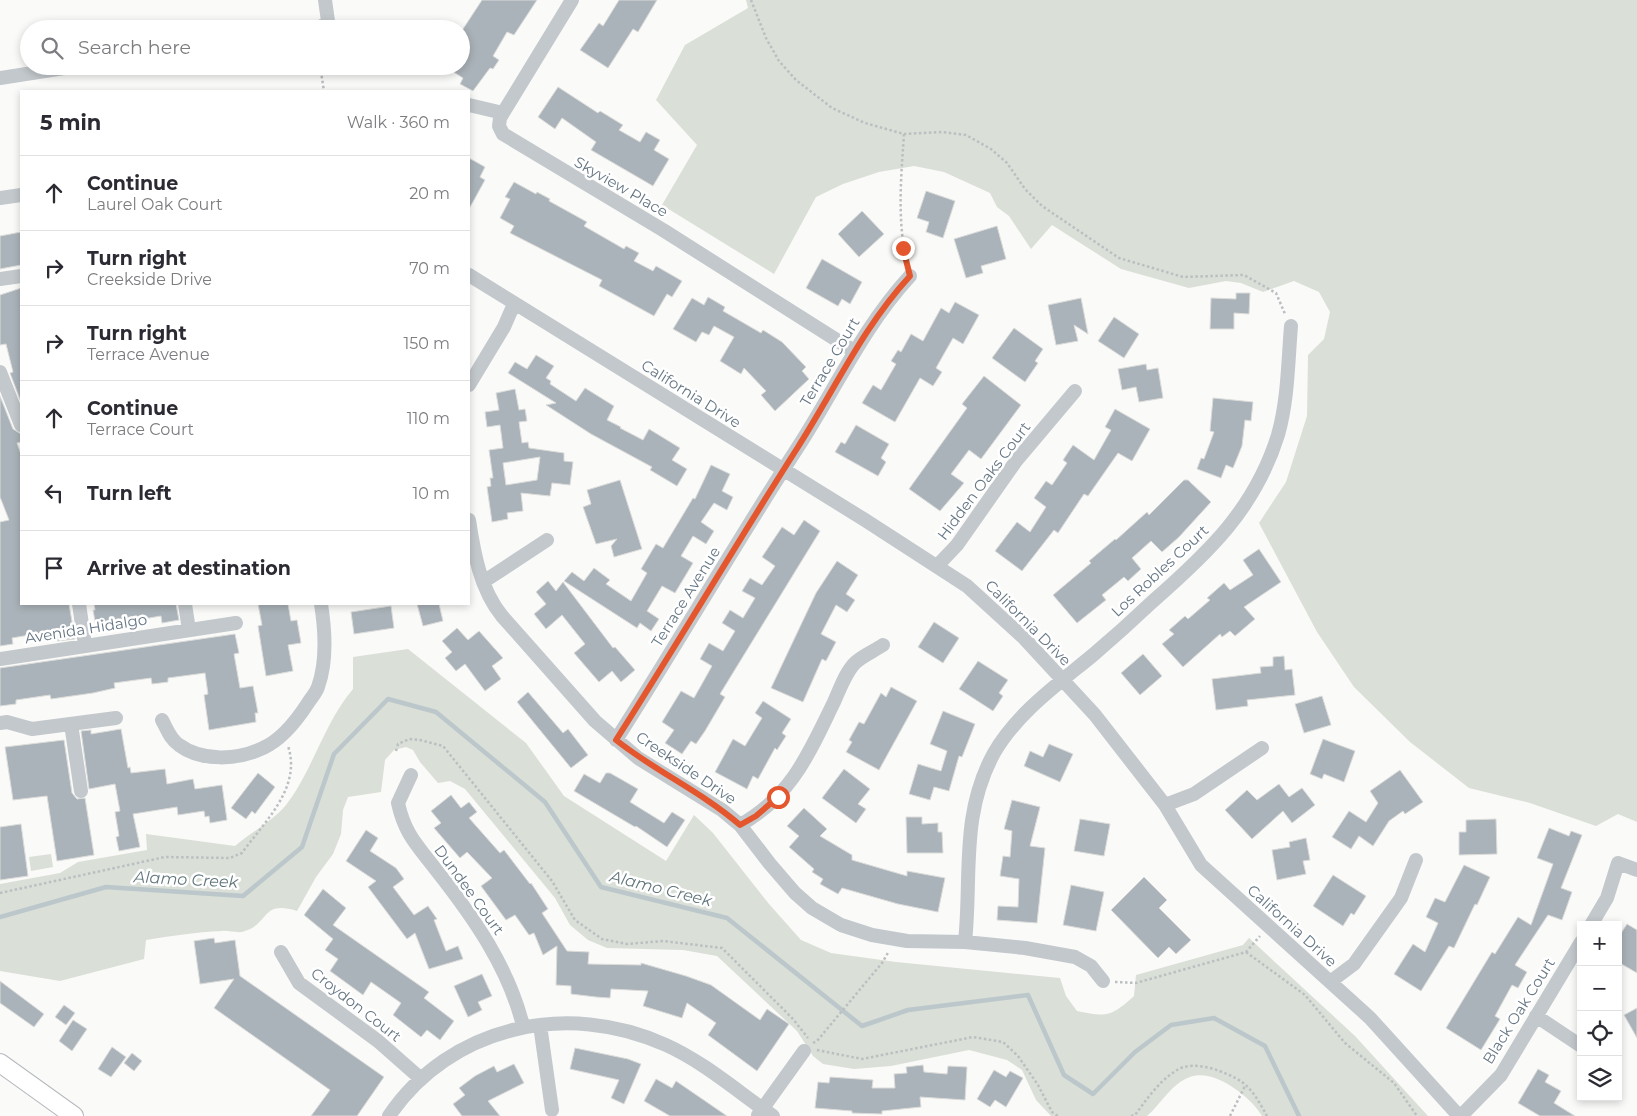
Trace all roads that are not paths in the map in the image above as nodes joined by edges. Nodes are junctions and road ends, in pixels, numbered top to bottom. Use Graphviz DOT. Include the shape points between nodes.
graph roads {
  1 [pos="325,0"];
  2 [pos="572,0"];
  3 [pos="324,20"];
  4 [pos="20,75"];
  5 [pos="0,78"];
  6 [pos="470,105"];
  7 [pos="502,113"];
  8 [pos="20,195"];
  9 [pos="0,198"];
  10 [pos="20,276"];
  11 [pos="470,276"];
  12 [pos="910,276"];
  13 [pos="0,279"];
  14 [pos="514,304"];
  15 [pos="1291,326"];
  16 [pos="854,351"];
  17 [pos="0,372"];
  18 [pos="470,383"];
  19 [pos="1075,391"];
  20 [pos="20,422"];
  21 [pos="783,470"];
  22 [pos="470,526"];
  23 [pos="548,540"];
  24 [pos="937,566"];
  25 [pos="483,582"];
  26 [pos="79,605"];
  27 [pos="185,605"];
  28 [pos="321,605"];
  29 [pos="236,623"];
  30 [pos="189,630"];
  31 [pos="85,645"];
  32 [pos="883,645"];
  33 [pos="0,659"];
  34 [pos="1062,679"];
  35 [pos="116,718"];
  36 [pos="162,720"];
  37 [pos="0,723"];
  38 [pos="71,724"];
  39 [pos="616,740"];
  40 [pos="1262,748"];
  41 [pos="411,775"];
  42 [pos="82,791"];
  43 [pos="1165,805"];
  44 [pos="740,825"];
  45 [pos="1416,860"];
  46 [pos="1637,870"];
  47 [pos="1593,921"];
  48 [pos="965,942"];
  49 [pos="1577,949"];
  50 [pos="281,952"];
  51 [pos="1104,981"];
  52 [pos="1330,982"];
  53 [pos="1536,1016"];
  54 [pos="540,1025"];
  55 [pos="523,1026"];
  56 [pos="1577,1043"];
  57 [pos="804,1051"];
  58 [pos="0,1063"];
  59 [pos="420,1078"];
  60 [pos="552,1110"];
  61 [pos="764,1114"];
  62 [pos="74,1116"];
  63 [pos="389,1116"];
  64 [pos="1460,1116"];
  1 -- 3 [label="street"];
  2 -- 7 [label="street"];
  4 -- 5 [label="street"];
  6 -- 7 [label="street"];
  7 -- 16 [label="street, Skyview Place" via="499,126 506,137 663,230"];
  8 -- 9 [label="street"];
  10 -- 13 [label="street"];
  11 -- 14 [label="street, California Drive"];
  12 -- 16 [label="street, Terrace Court" via="886,302"];
  14 -- 18 [label="street"];
  14 -- 21 [label="street, California Drive"];
  15 -- 34 [label="street, Los Robles Court" via="1285,400 1278,433 1250,498 1207,553"];
  16 -- 21 [label="street, Terrace Court"];
  17 -- 20 [label="street"];
  19 -- 24 [label="street, Hidden Oaks Court" via="1016,461 957,545"];
  21 -- 24 [label="street, California Drive"];
  21 -- 39 [label="street, Terrace Avenue"];
  22 -- 25 [label="street, Creekside Drive"];
  23 -- 25 [label="street"];
  24 -- 34 [label="street, California Drive" via="967,586 1023,637"];
  25 -- 39 [label="street, Creekside Drive" via="492,604 502,616 595,721"];
  26 -- 31 [label="street"];
  27 -- 30 [label="street"];
  28 -- 36 [label="street" via="323,663 318,688 284,733 263,748 238,756 217,757 194,754 178,745"];
  29 -- 30 [label="street, Avenida Hidalgo"];
  30 -- 31 [label="street, Avenida Hidalgo"];
  31 -- 33 [label="street, Avenida Hidalgo"];
  32 -- 44 [label="street" via="856,662 801,769 778,797"];
  34 -- 43 [label="street, California Drive"];
  34 -- 48 [label="street, Los Robles Court" via="1014,726 994,754 977,793 969,827"];
  35 -- 38 [label="street"];
  37 -- 38 [label="street" via="32,729"];
  38 -- 42 [label="street"];
  39 -- 44 [label="street, Creekside Drive"];
  40 -- 43 [label="street" via="1194,794"];
  41 -- 55 [label="street, Dundee Court" via="398,803 412,840 493,950 510,986"];
  43 -- 52 [label="street, California Drive" via="1201,865"];
  44 -- 48 [label="street, Creekside Drive" via="795,893 812,908 841,925 896,939 948,944"];
  45 -- 52 [label="street" via="1402,898 1354,964"];
  46 -- 47 [label="street" via="1618,863 1607,898"];
  48 -- 51 [label="street, Creekside Drive" via="1075,957 1091,966"];
  49 -- 53 [label="street, Black Oak Court"];
  50 -- 59 [label="street, Croydon Court" via="299,983 378,1041"];
  52 -- 64 [label="street, California Drive" via="1370,1018"];
  53 -- 56 [label="street"];
  53 -- 64 [label="street, Black Oak Court" via="1500,1075"];
  54 -- 55 [label="street"];
  54 -- 60 [label="street"];
  54 -- 61 [label="street" via="574,1023 617,1028 645,1036 691,1059"];
  55 -- 59 [label="street" via="472,1044"];
  57 -- 61 [label="street"];
  58 -- 62 [label="main road"];
  59 -- 63 [label="street"];
}
